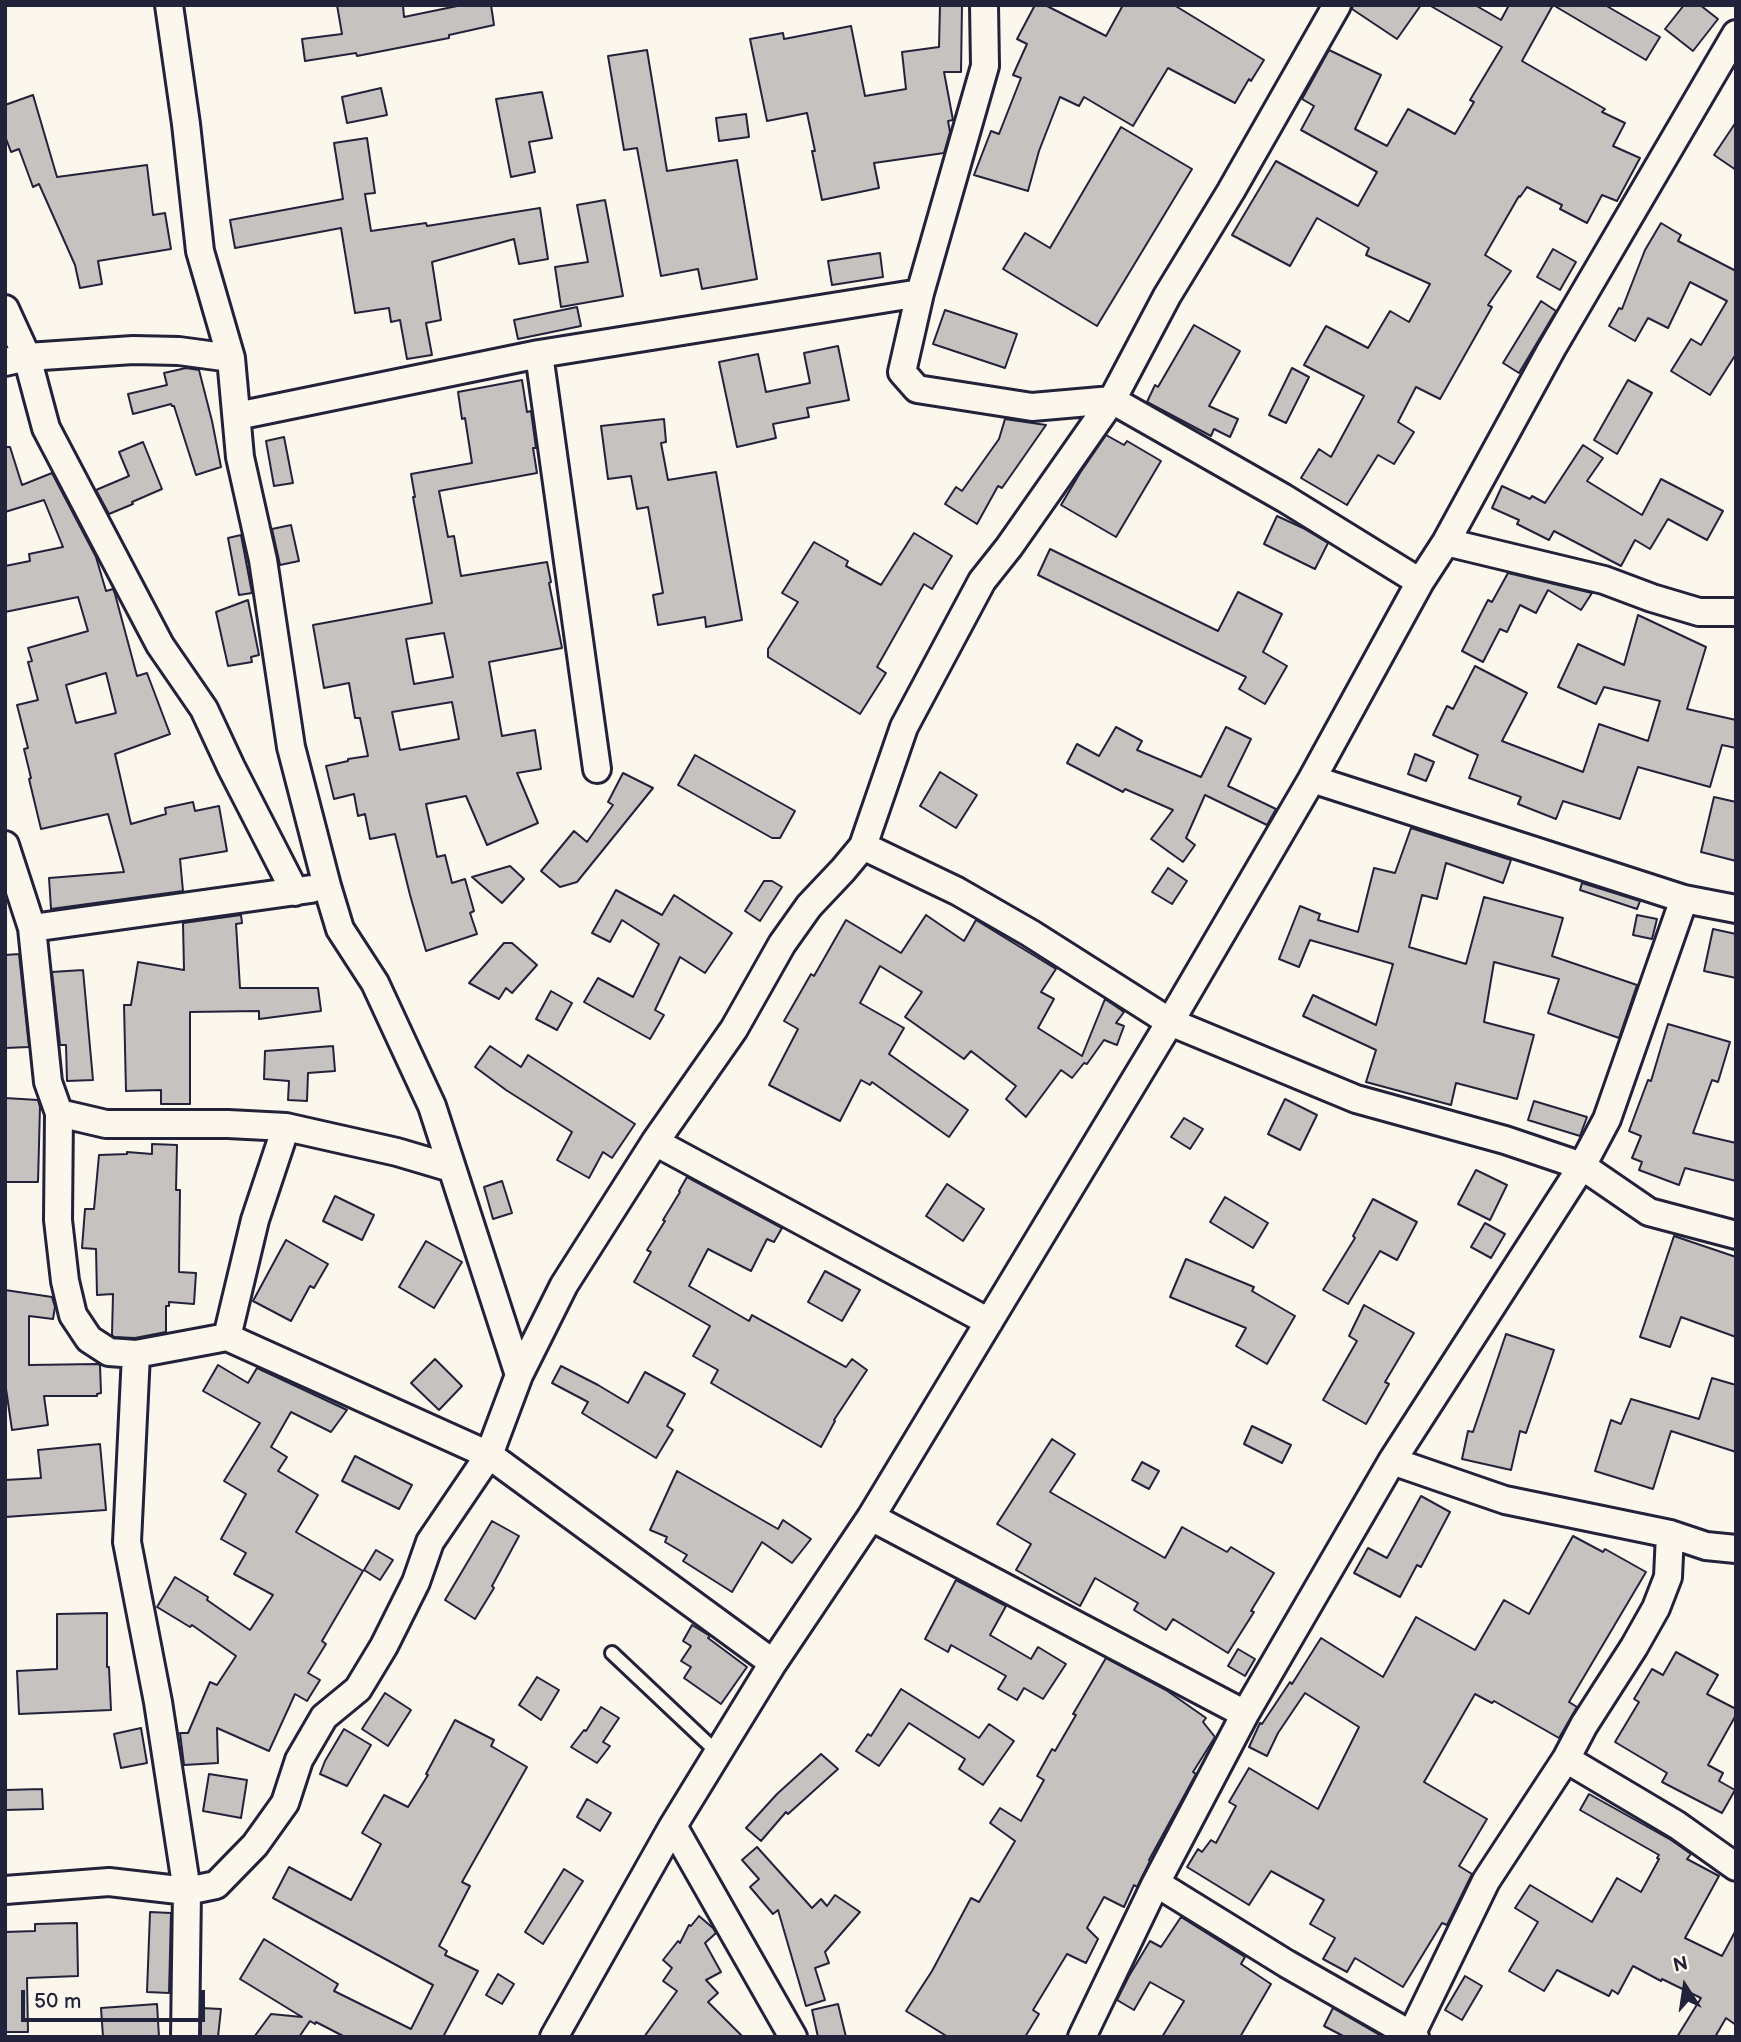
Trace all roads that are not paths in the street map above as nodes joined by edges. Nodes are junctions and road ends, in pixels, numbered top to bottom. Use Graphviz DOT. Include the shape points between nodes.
graph roads {
  1 [pos="169,5"];
  2 [pos="1337,5"];
  3 [pos="986,9"];
  4 [pos="1736,34"];
  5 [pos="920,293"];
  6 [pos="5,309"];
  7 [pos="539,354"];
  8 [pos="231,358"];
  9 [pos="16,359"];
  10 [pos="1112,400"];
  11 [pos="237,416"];
  12 [pos="1446,542"];
  13 [pos="1420,582"];
  14 [pos="1736,611"];
  15 [pos="597,769"];
  16 [pos="1312,779"];
  17 [pos="5,845"];
  18 [pos="863,846"];
  19 [pos="327,886"];
  20 [pos="295,892"];
  21 [pos="1684,899"];
  22 [pos="1736,909"];
  23 [pos="32,929"];
  24 [pos="1170,1022"];
  25 [pos="60,1113"];
  26 [pos="286,1127"];
  27 [pos="655,1142"];
  28 [pos="1583,1166"];
  29 [pos="451,1168"];
  30 [pos="1736,1235"];
  31 [pos="989,1322"];
  32 [pos="227,1337"];
  33 [pos="136,1354"];
  34 [pos="519,1375"];
  35 [pos="489,1455"];
  36 [pos="1392,1461"];
  37 [pos="871,1517"];
  38 [pos="1670,1534"];
  39 [pos="1736,1549"];
  40 [pos="612,1653"];
  41 [pos="773,1663"];
  42 [pos="1245,1714"];
  43 [pos="718,1753"];
  44 [pos="1566,1759"];
  45 [pos="673,1826"];
  46 [pos="1736,1867"];
  47 [pos="1156,1883"];
  48 [pos="5,1890"];
  49 [pos="187,1891"];
  50 [pos="1413,2036"];
  51 [pos="185,2037"];
  52 [pos="554,2037"];
  53 [pos="793,2037"];
  54 [pos="1082,2037"];
  1 -- 8 [label="street" via="200,251"];
  2 -- 10 [label="street" via="1167,296"];
  3 -- 5 [label="street" via="985,66"];
  4 -- 12 [label="street" via="1551,350"];
  5 -- 7 [label="street"];
  5 -- 10 [label="street" via="902,372 917,389 1032,407"];
  6 -- 9 [label="street"];
  7 -- 11 [label="street"];
  7 -- 15 [label="street"];
  8 -- 9 [label="street" via="133,350"];
  8 -- 11 [label="street"];
  9 -- 20 [label="street" via="46,428 160,645 204,709"];
  10 -- 13 [label="street"];
  10 -- 18 [label="street" via="982,581 904,727"];
  11 -- 19 [label="street" via="240,457 263,560 291,747"];
  12 -- 13 [label="street"];
  12 -- 14 [label="street" via="1604,580 1699,612"];
  13 -- 16 [label="street"];
  16 -- 21 [label="street"];
  16 -- 24 [label="street"];
  17 -- 23 [label="street"];
  18 -- 24 [label="street" via="957,891"];
  18 -- 27 [label="street" via="808,906 734,1029"];
  19 -- 20 [label="street"];
  19 -- 29 [label="street" via="340,929 375,983 432,1107"];
  20 -- 23 [label="street"];
  21 -- 22 [label="street"];
  21 -- 28 [label="street" via="1608,1119"];
  23 -- 25 [label="street" via="48,1082"];
  24 -- 28 [label="street" via="1356,1099"];
  24 -- 31 [label="street"];
  25 -- 26 [label="street" via="106,1124"];
  25 -- 33 [label="street" via="58,1220 73,1315 89,1339 109,1352"];
  26 -- 29 [label="street"];
  26 -- 32 [label="street" via="255,1220"];
  27 -- 31 [label="street"];
  27 -- 34 [label="street" via="564,1286"];
  28 -- 30 [label="street" via="1650,1212"];
  28 -- 36 [label="street"];
  29 -- 34 [label="street"];
  31 -- 37 [label="street"];
  32 -- 33 [label="street"];
  32 -- 35 [label="street"];
  33 -- 49 [label="street" via="127,1542"];
  34 -- 35 [label="street"];
  35 -- 41 [label="street"];
  35 -- 49 [label="street" via="430,1542 416,1582 358,1689 324,1717 299,1760 285,1803 255,1845 216,1885"];
  36 -- 38 [label="street" via="1505,1500"];
  36 -- 42 [label="street"];
  37 -- 41 [label="street"];
  37 -- 42 [label="street"];
  38 -- 39 [label="street" via="1706,1546"];
  38 -- 44 [label="street" via="1668,1577 1656,1608"];
  40 -- 43 [label="lane"];
  41 -- 43 [label="street"];
  42 -- 47 [label="street"];
  43 -- 45 [label="street"];
  44 -- 46 [label="street" via="1677,1825"];
  44 -- 50 [label="street" via="1486,1881"];
  45 -- 52 [label="street"];
  45 -- 53 [label="street"];
  47 -- 50 [label="street"];
  47 -- 54 [label="street"];
  48 -- 49 [label="street" via="109,1882"];
  49 -- 51 [label="street"];
}
